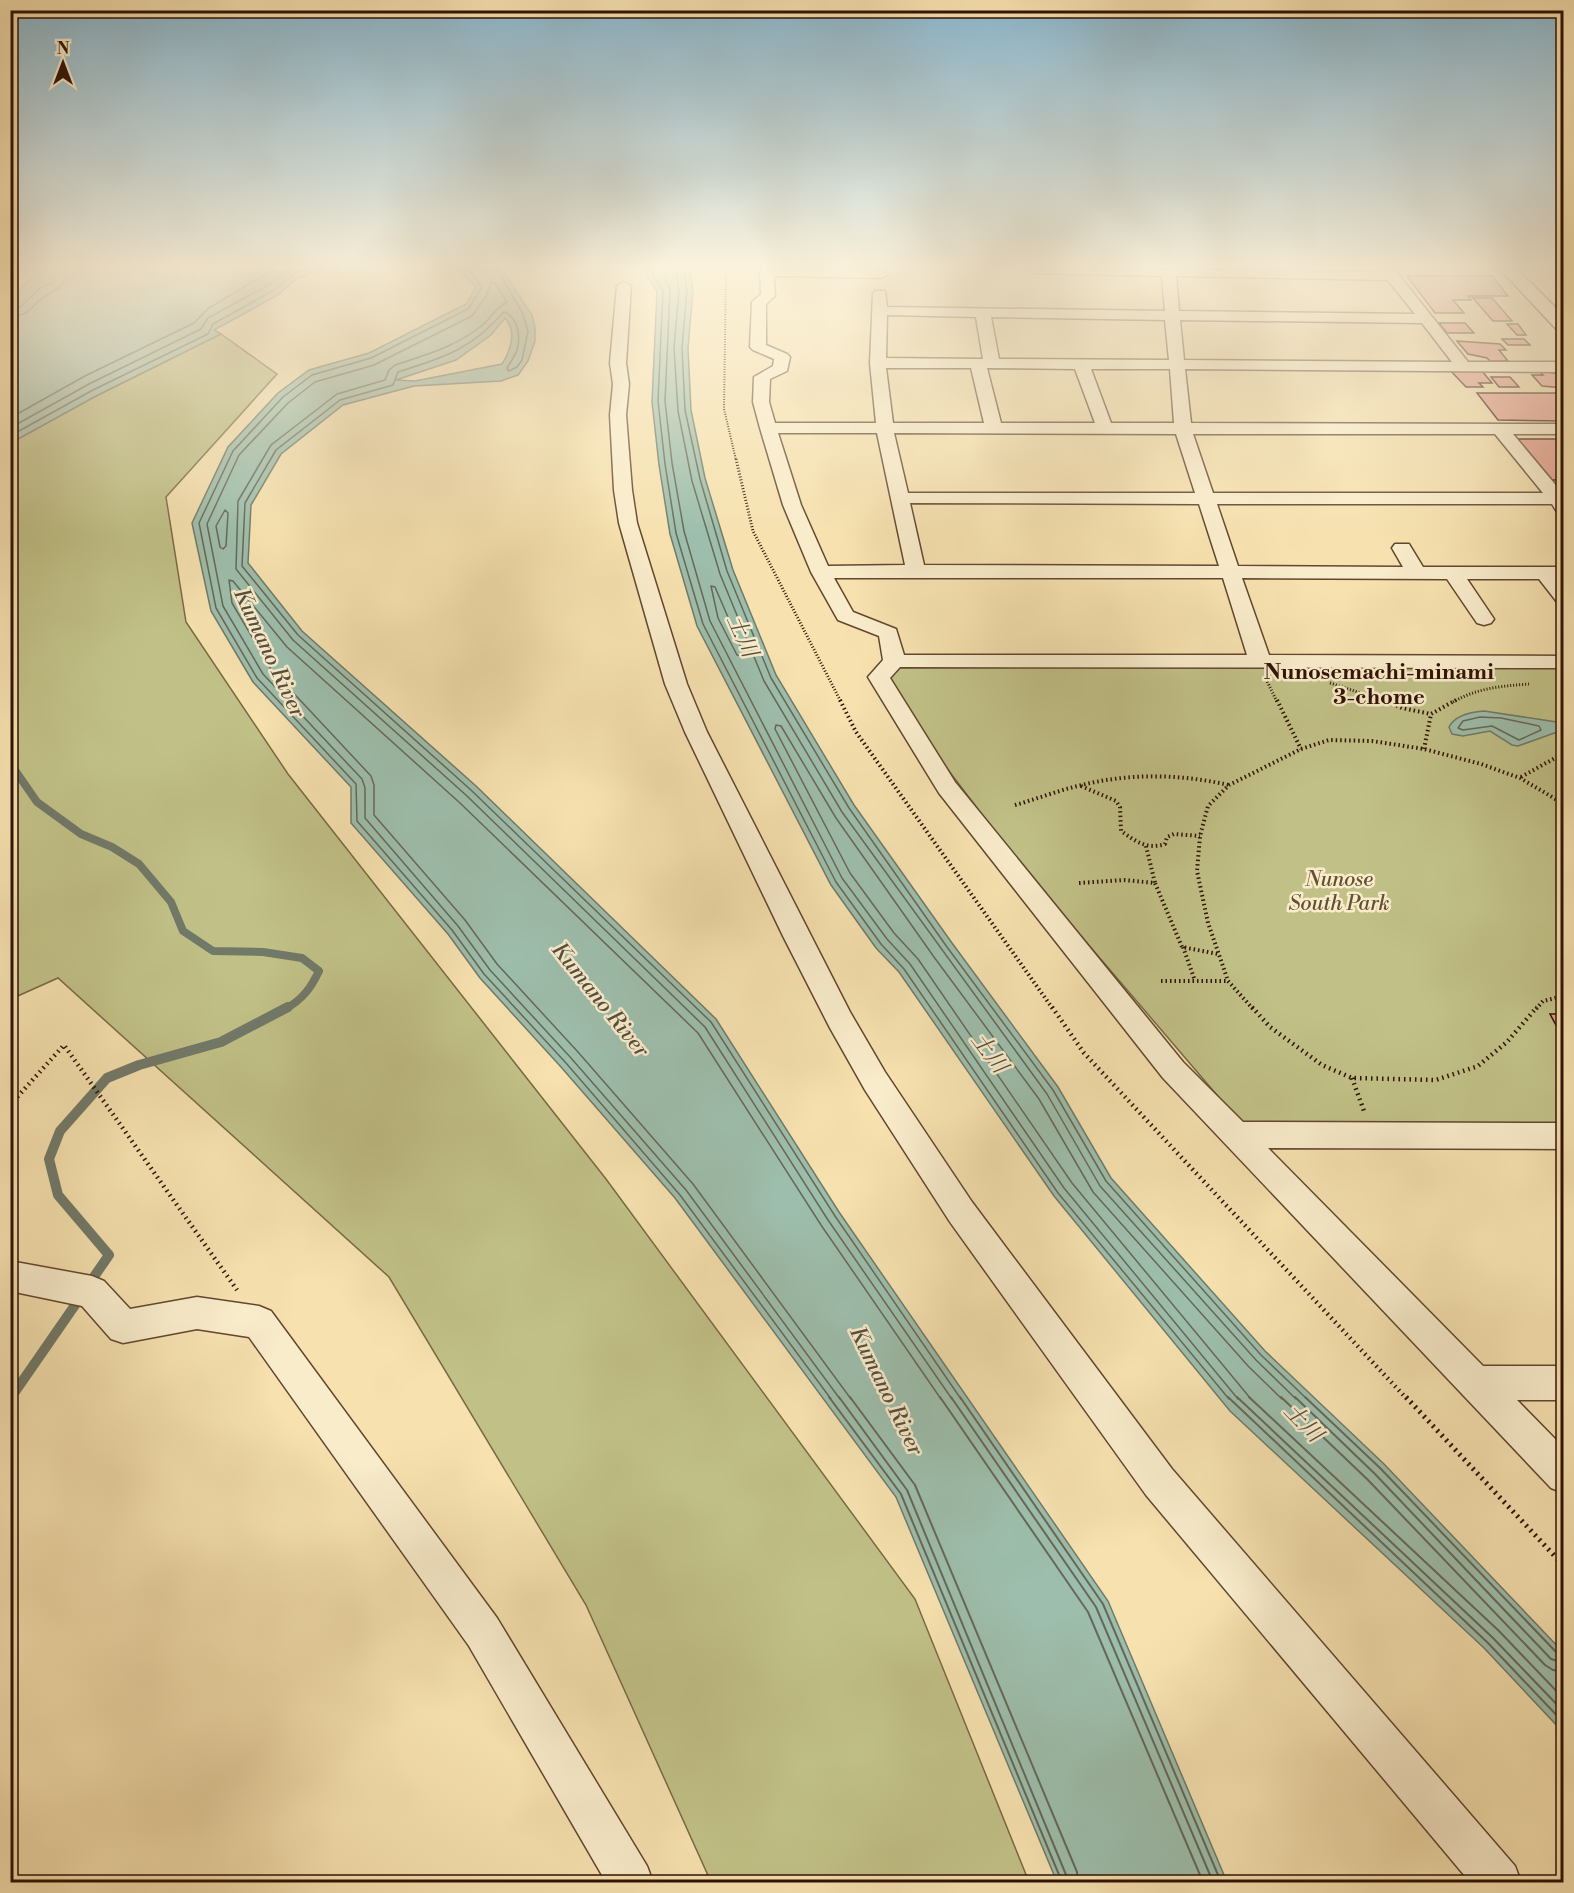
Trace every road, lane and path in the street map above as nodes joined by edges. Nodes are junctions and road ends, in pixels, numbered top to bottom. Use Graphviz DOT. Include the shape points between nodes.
graph roads {
  1 [pos="618,357"];
  2 [pos="782,357"];
  3 [pos="878,357"];
  4 [pos="985,357"];
  5 [pos="1177,357"];
  6 [pos="1456,357"];
  7 [pos="878,363"];
  8 [pos="985,364"];
  9 [pos="1081,364"];
  10 [pos="1177,364"];
  11 [pos="1463,366"];
  12 [pos="1563,367"];
  13 [pos="768,428"];
  14 [pos="885,429"];
  15 [pos="994,429"];
  16 [pos="1105,429"];
  17 [pos="1183,429"];
  18 [pos="1500,429"];
  19 [pos="1563,429"];
  20 [pos="902,498"];
  21 [pos="1207,499"];
  22 [pos="1560,504"];
  23 [pos="1402,548"];
  24 [pos="916,571"];
  25 [pos="821,572"];
  26 [pos="1230,572"];
  27 [pos="1416,572"];
  28 [pos="1453,572"];
  29 [pos="1554,573"];
  30 [pos="1563,598"];
  31 [pos="1485,619"];
  32 [pos="894,660"];
  33 [pos="1260,661"];
  34 [pos="1563,662"];
  35 [pos="1277,680"];
  36 [pos="1321,681"];
  37 [pos="1538,683"];
  38 [pos="1431,714"];
  39 [pos="1301,749"];
  40 [pos="1424,749"];
  41 [pos="1563,753"];
  42 [pos="1520,778"];
  43 [pos="1080,785"];
  44 [pos="1229,785"];
  45 [pos="1563,804"];
  46 [pos="1015,805"];
  47 [pos="1200,836"];
  48 [pos="1146,846"];
  49 [pos="1079,883"];
  50 [pos="1155,883"];
  51 [pos="1182,947"];
  52 [pos="1219,954"];
  53 [pos="1161,981"];
  54 [pos="1195,981"];
  55 [pos="1228,981"];
  56 [pos="1563,996"];
  57 [pos="10,1105"];
  58 [pos="1235,1135"];
  59 [pos="1563,1136"];
  60 [pos="10,1276"];
  61 [pos="259,1322"];
  62 [pos="1473,1383"];
  63 [pos="1563,1383"];
  64 [pos="1563,1475"];
  65 [pos="630,1882"];
  66 [pos="1499,1882"];
  1 -- 66 [label="street" via="618,415 628,524 676,684 696,732 840,1020 875,1081 961,1212 1140,1457"];
  2 -- 13 [label="street" via="781,368 762,377 761,402"];
  3 -- 7 [label="street"];
  4 -- 8 [label="street"];
  5 -- 10 [label="street"];
  6 -- 11 [label="street"];
  7 -- 8 [label="street"];
  7 -- 14 [label="street"];
  8 -- 9 [label="street"];
  8 -- 15 [label="street"];
  9 -- 10 [label="street"];
  9 -- 16 [label="street"];
  10 -- 11 [label="street"];
  10 -- 17 [label="street"];
  11 -- 12 [label="street"];
  13 -- 14 [label="street"];
  13 -- 25 [label="street" via="792,505"];
  14 -- 15 [label="street"];
  14 -- 20 [label="street"];
  15 -- 16 [label="street"];
  16 -- 17 [label="street"];
  17 -- 18 [label="street"];
  17 -- 21 [label="street"];
  18 -- 19 [label="street"];
  18 -- 22 [label="street"];
  20 -- 21 [label="street"];
  20 -- 24 [label="street"];
  21 -- 22 [label="street"];
  21 -- 26 [label="street"];
  23 -- 27 [label="street"];
  24 -- 25 [label="street"];
  24 -- 26 [label="street"];
  25 -- 32 [label="street" via="845,616 889,633"];
  26 -- 27 [label="street"];
  26 -- 33 [label="street"];
  27 -- 28 [label="street"];
  28 -- 29 [label="street"];
  28 -- 31 [label="street"];
  29 -- 30 [label="street"];
  32 -- 33 [label="street"];
  32 -- 58 [label="street" via="879,677 942,766 947,787 1024,871 1125,997 1173,1070"];
  33 -- 34 [label="street"];
  35 -- 39 [label="path" via="1266,680"];
  36 -- 38 [label="path"];
  37 -- 38 [label="path" via="1469,693"];
  38 -- 40 [label="path"];
  39 -- 40 [label="path" via="1329,740 1372,741"];
  39 -- 44 [label="path"];
  40 -- 42 [label="path"];
  41 -- 42 [label="path"];
  42 -- 45 [label="path"];
  43 -- 44 [label="path" via="1134,778 1208,779"];
  43 -- 46 [label="path"];
  43 -- 48 [label="path" via="1116,801 1121,831"];
  44 -- 47 [label="path" via="1208,806"];
  47 -- 48 [label="path" via="1174,834 1157,848"];
  47 -- 52 [label="path" via="1197,870"];
  48 -- 50 [label="path"];
  49 -- 50 [label="path"];
  50 -- 51 [label="path"];
  51 -- 52 [label="path"];
  51 -- 54 [label="path"];
  52 -- 55 [label="path"];
  53 -- 54 [label="path"];
  54 -- 55 [label="path"];
  55 -- 56 [label="path" via="1270,1027 1322,1065 1352,1078 1436,1080 1478,1066 1507,1042 1544,1001"];
  57 -- 61 [label="path" via="64,1045"];
  58 -- 59 [label="street"];
  58 -- 62 [label="street"];
  60 -- 61 [label="street" via="92,1292 123,1327 197,1313"];
  61 -- 65 [label="street" via="483,1632"];
  62 -- 63 [label="street"];
  62 -- 64 [label="street"];
}
